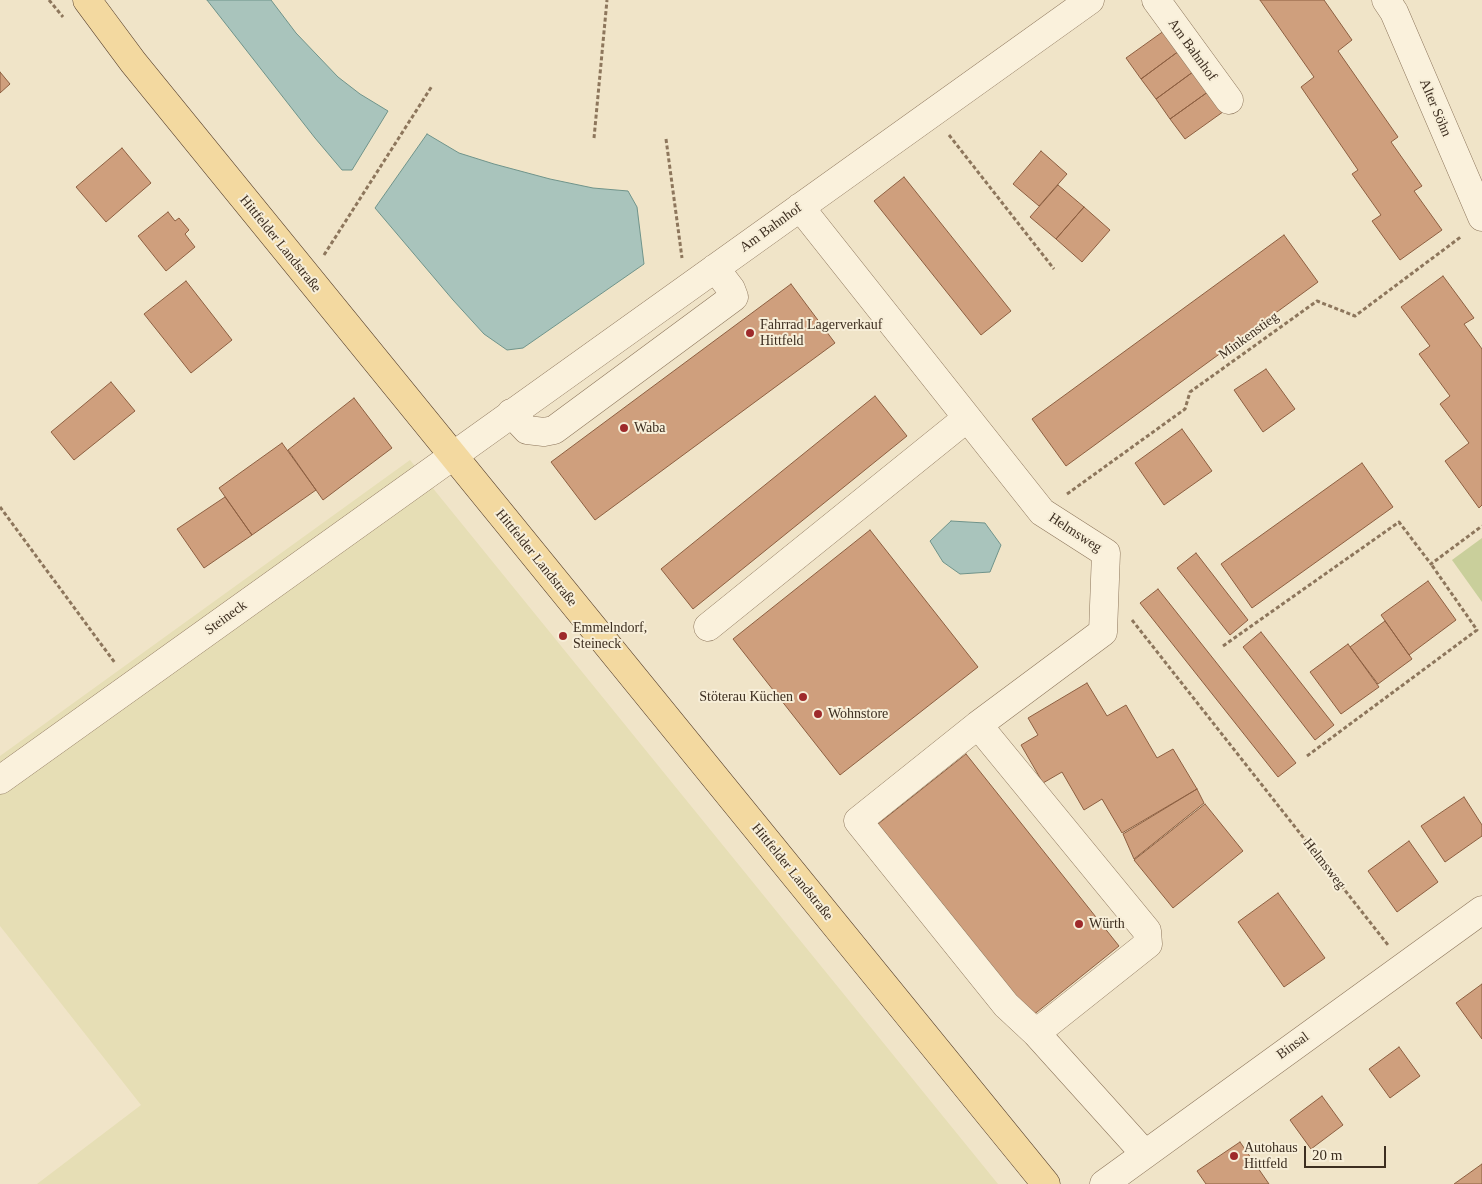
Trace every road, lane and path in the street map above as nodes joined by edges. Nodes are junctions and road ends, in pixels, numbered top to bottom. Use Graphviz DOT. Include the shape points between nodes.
graph roads {
  1 [pos="87,0"];
  2 [pos="606,0"];
  3 [pos="1090,0"];
  4 [pos="1156,0"];
  5 [pos="1386,0"];
  6 [pos="432,86"];
  7 [pos="1229,100"];
  8 [pos="932,113"];
  9 [pos="594,138"];
  10 [pos="666,139"];
  11 [pos="800,207"];
  12 [pos="1474,225"];
  13 [pos="715,268"];
  14 [pos="1054,269"];
  15 [pos="309,279"];
  16 [pos="686,288"];
  17 [pos="511,413"];
  18 [pos="968,418"];
  19 [pos="452,455"];
  20 [pos="0,507"];
  21 [pos="1042,512"];
  22 [pos="1482,526"];
  23 [pos="1431,564"];
  24 [pos="1128,614"];
  25 [pos="708,627"];
  26 [pos="1223,646"];
  27 [pos="132,686"];
  28 [pos="978,725"];
  29 [pos="1307,756"];
  30 [pos="0,780"];
  31 [pos="1482,910"];
  32 [pos="1404,965"];
  33 [pos="1036,1033"];
  34 [pos="1145,1154"];
  35 [pos="1046,1184"];
  36 [pos="1104,1184"];
  1 -- 15 [label="main road, Hittfelder Landstraße" via="132,62"];
  2 -- 9 [label="path"];
  3 -- 8 [label="street, Am Bahnhof"];
  4 -- 7 [label="street, Am Bahnhof"];
  5 -- 12 [label="street, Alter Söhn" via="1394,12"];
  6 -- 15 [label="path"];
  8 -- 11 [label="street, Am Bahnhof"];
  8 -- 14 [label="path"];
  10 -- 16 [label="path"];
  11 -- 13 [label="street, Am Bahnhof"];
  11 -- 18 [label="street, Helmsweg"];
  12 -- 21 [label="path, Minkenstieg" via="1355,316 1316,301 1190,392 1185,409"];
  13 -- 16 [label="street, Am Bahnhof"];
  13 -- 17 [label="street" via="734,297 554,430 527,430"];
  15 -- 19 [label="main road, Hittfelder Landstraße"];
  16 -- 17 [label="street, Am Bahnhof"];
  17 -- 19 [label="street, Am Bahnhof"];
  18 -- 21 [label="street, Helmsweg"];
  18 -- 25 [label="street"];
  19 -- 27 [label="street, Steineck"];
  19 -- 35 [label="main road, Hittfelder Landstraße"];
  20 -- 27 [label="path"];
  21 -- 28 [label="street, Helmsweg" via="1106,553 1103,632"];
  22 -- 23 [label="path"];
  23 -- 26 [label="path" via="1399,522"];
  23 -- 29 [label="path" via="1477,630"];
  24 -- 32 [label="path, Helmsweg"];
  27 -- 30 [label="street, Steineck"];
  28 -- 33 [label="street" via="1148,931 1148,944"];
  28 -- 33 [label="street" via="858,821 1006,1005"];
  31 -- 32 [label="street, Binsal"];
  32 -- 34 [label="street, Binsal"];
  33 -- 34 [label="street"];
  34 -- 36 [label="street, Binsal"];
}
